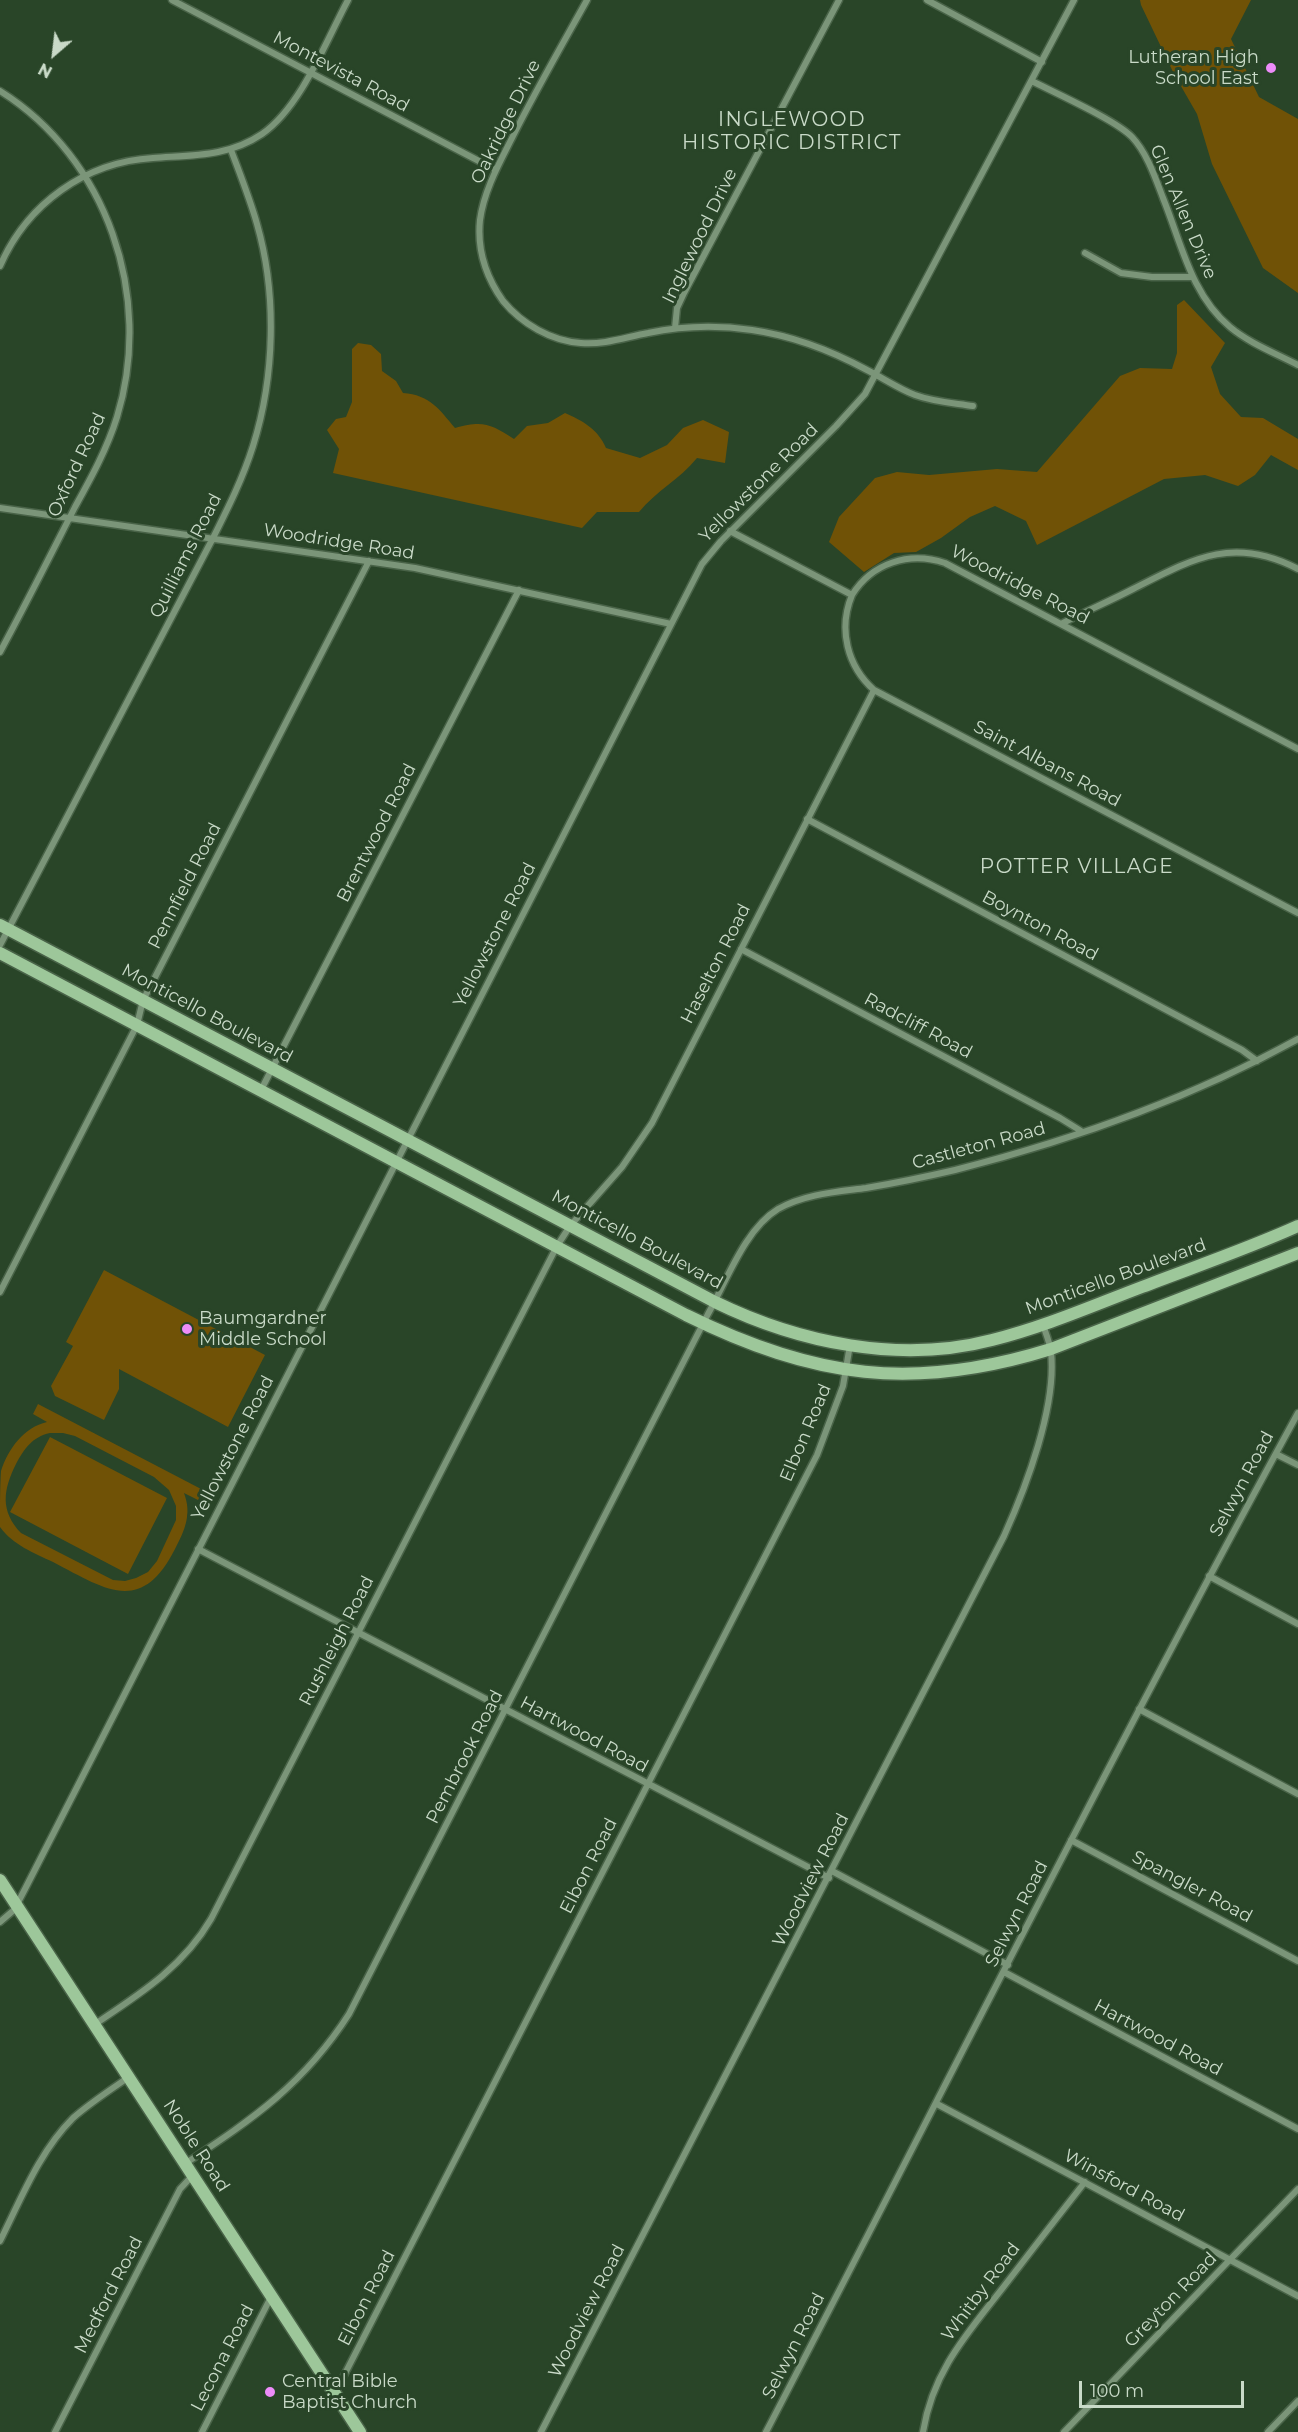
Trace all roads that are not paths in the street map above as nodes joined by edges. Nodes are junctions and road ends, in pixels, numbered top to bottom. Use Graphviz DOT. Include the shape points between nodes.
graph roads {
  1 [pos="172,0"];
  2 [pos="348,0"];
  3 [pos="587,0"];
  4 [pos="839,0"];
  5 [pos="927,0"];
  6 [pos="1074,0"];
  7 [pos="1042,62"];
  8 [pos="309,73"];
  9 [pos="1032,81"];
  10 [pos="0,91"];
  11 [pos="231,150"];
  12 [pos="496,170"];
  13 [pos="85,176"];
  14 [pos="0,247"];
  15 [pos="7,250"];
  16 [pos="1086,253"];
  17 [pos="0,266"];
  18 [pos="1192,277"];
  19 [pos="675,328"];
  20 [pos="1298,364"];
  21 [pos="876,375"];
  22 [pos="973,406"];
  23 [pos="0,508"];
  24 [pos="70,518"];
  25 [pos="730,531"];
  26 [pos="213,538"];
  27 [pos="369,561"];
  28 [pos="1298,569"];
  29 [pos="519,590"];
  30 [pos="852,595"];
  31 [pos="1063,623"];
  32 [pos="670,624"];
  33 [pos="0,652"];
  34 [pos="874,690"];
  35 [pos="1298,749"];
  36 [pos="807,819"];
  37 [pos="1298,913"];
  38 [pos="4,927"];
  39 [pos="0,945"];
  40 [pos="741,949"];
  41 [pos="0,953"];
  42 [pos="143,1000"];
  43 [pos="137,1025"];
  44 [pos="1298,1040"];
  45 [pos="1257,1061"];
  46 [pos="272,1068"];
  47 [pos="261,1090"];
  48 [pos="1081,1131"];
  49 [pos="407,1140"];
  50 [pos="396,1162"];
  51 [pos="1298,1226"];
  52 [pos="563,1236"];
  53 [pos="1298,1253"];
  54 [pos="0,1292"];
  55 [pos="715,1302"];
  56 [pos="706,1319"];
  57 [pos="1043,1325"];
  58 [pos="850,1345"];
  59 [pos="1051,1349"];
  60 [pos="847,1369"];
  61 [pos="1298,1413"];
  62 [pos="1276,1454"];
  63 [pos="1298,1466"];
  64 [pos="198,1549"];
  65 [pos="1209,1576"];
  66 [pos="1298,1624"];
  67 [pos="359,1633"];
  68 [pos="1139,1709"];
  69 [pos="506,1710"];
  70 [pos="647,1785"];
  71 [pos="1298,1794"];
  72 [pos="1071,1840"];
  73 [pos="832,1871"];
  74 [pos="829,1878"];
  75 [pos="0,1880"];
  76 [pos="17,1906"];
  77 [pos="0,1922"];
  78 [pos="1298,1961"];
  79 [pos="1008,1965"];
  80 [pos="1004,1972"];
  81 [pos="95,2024"];
  82 [pos="129,2077"];
  83 [pos="937,2104"];
  84 [pos="1298,2129"];
  85 [pos="186,2163"];
  86 [pos="193,2175"];
  87 [pos="1084,2182"];
  88 [pos="1298,2189"];
  89 [pos="0,2241"];
  90 [pos="1231,2260"];
  91 [pos="1298,2296"];
  92 [pos="272,2297"];
  93 [pos="334,2394"];
  94 [pos="1298,2401"];
  95 [pos="55,2432"];
  96 [pos="201,2432"];
  97 [pos="360,2432"];
  98 [pos="541,2432"];
  99 [pos="766,2432"];
  100 [pos="923,2432"];
  101 [pos="1064,2432"];
  102 [pos="1268,2432"];
  1 -- 8 [label="street, Montevista Road"];
  2 -- 8 [label="street"];
  3 -- 12 [label="street, Oakridge Drive"];
  4 -- 19 [label="street, Inglewood Drive" via="677,308"];
  5 -- 7 [label="street"];
  6 -- 7 [label="street, Yellowstone Road"];
  7 -- 9 [label="street, Yellowstone Road"];
  8 -- 11 [label="street" via="279,120"];
  8 -- 12 [label="street, Montevista Road"];
  9 -- 18 [label="street, Glen Allen Drive" via="1134,139 1153,173"];
  9 -- 21 [label="street, Yellowstone Road"];
  10 -- 13 [label="street, Oxford Road" via="42,122"];
  11 -- 13 [label="street" via="138,159"];
  11 -- 26 [label="street, Quilliams Road" via="262,247 269,302 269,364 253,446"];
  12 -- 19 [label="street, Oakridge Drive" via="482,208 480,243 489,279 515,314 547,334 583,344"];
  13 -- 15 [label="street" via="47,201"];
  13 -- 24 [label="street, Oxford Road" via="109,222 117,249 128,303 129,346 115,421"];
  14 -- 15 [label="street"];
  15 -- 17 [label="street"];
  16 -- 18 [label="street" via="1121,273"];
  18 -- 20 [label="street, Glen Allen Drive" via="1230,327"];
  19 -- 21 [label="street, Oakridge Drive" via="727,328 785,336 819,347"];
  21 -- 22 [label="street, Oakridge Drive" via="921,397"];
  21 -- 25 [label="street, Yellowstone Road" via="852,410"];
  23 -- 24 [label="street, Woodridge Road"];
  24 -- 26 [label="street, Woodridge Road"];
  24 -- 33 [label="street, Oxford Road"];
  25 -- 30 [label="street"];
  25 -- 32 [label="street, Yellowstone Road" via="702,564"];
  26 -- 27 [label="street, Woodridge Road"];
  26 -- 38 [label="street, Quilliams Road"];
  27 -- 29 [label="street, Woodridge Road"];
  27 -- 42 [label="street, Pennfield Road"];
  28 -- 31 [label="street" via="1283,561 1242,552 1190,560"];
  29 -- 32 [label="street, Woodridge Road"];
  29 -- 46 [label="street, Brentwood Road"];
  30 -- 31 [label="street, Woodridge Road" via="864,579 885,565 927,558 966,573"];
  30 -- 34 [label="street, Saint Albans Road" via="846,642 854,666"];
  31 -- 35 [label="street, Woodridge Road"];
  32 -- 49 [label="street, Yellowstone Road"];
  34 -- 36 [label="street, Haselton Road"];
  34 -- 37 [label="street, Saint Albans Road"];
  36 -- 40 [label="street, Haselton Road"];
  36 -- 45 [label="street, Boynton Road"];
  38 -- 39 [label="street, Quilliams Road"];
  38 -- 42 [label="main road, Monticello Boulevard"];
  40 -- 48 [label="street, Radcliff Road"];
  40 -- 52 [label="street, Haselton Road" via="645,1134"];
  41 -- 43 [label="main road, Monticello Boulevard"];
  42 -- 43 [label="street, Pennfield Road"];
  42 -- 46 [label="main road, Monticello Boulevard"];
  43 -- 47 [label="main road, Monticello Boulevard"];
  43 -- 54 [label="street, Pennfield Road"];
  44 -- 45 [label="street, Castleton Road"];
  45 -- 48 [label="street, Castleton Road" via="1183,1094"];
  46 -- 47 [label="street, Brentwood Road"];
  46 -- 49 [label="main road, Monticello Boulevard"];
  47 -- 50 [label="main road, Monticello Boulevard"];
  48 -- 55 [label="street, Castleton Road" via="1022,1153 911,1180 819,1194 778,1209 754,1231"];
  49 -- 50 [label="street, Yellowstone Road"];
  49 -- 52 [label="main road, Monticello Boulevard"];
  50 -- 52 [label="main road, Monticello Boulevard"];
  50 -- 64 [label="street, Yellowstone Road"];
  51 -- 57 [label="main road, Monticello Boulevard"];
  52 -- 55 [label="main road, Monticello Boulevard"];
  52 -- 56 [label="main road, Monticello Boulevard"];
  52 -- 67 [label="street, Rushleigh Road"];
  53 -- 59 [label="main road, Monticello Boulevard"];
  55 -- 56 [label="street, Castleton Road"];
  55 -- 58 [label="main road, Monticello Boulevard" via="775,1328"];
  56 -- 60 [label="main road, Monticello Boulevard" via="735,1339 777,1354"];
  56 -- 69 [label="street, Pembrook Road"];
  57 -- 58 [label="main road, Monticello Boulevard" via="991,1341 947,1348 896,1350"];
  57 -- 59 [label="street, Woodview Road"];
  58 -- 60 [label="street, Elbon Road"];
  59 -- 60 [label="main road, Monticello Boulevard" via="974,1369 929,1374"];
  59 -- 73 [label="street, Woodview Road" via="1052,1366 1041,1432 1016,1510"];
  60 -- 70 [label="street, Elbon Road" via="817,1455"];
  61 -- 62 [label="street, Selwyn Road"];
  62 -- 63 [label="street"];
  62 -- 65 [label="street, Selwyn Road"];
  64 -- 67 [label="street, Hartwood Road"];
  64 -- 76 [label="street, Yellowstone Road"];
  65 -- 66 [label="street"];
  65 -- 68 [label="street, Selwyn Road"];
  67 -- 69 [label="street, Hartwood Road"];
  67 -- 81 [label="street, Rushleigh Road" via="200,1937 165,1976"];
  68 -- 71 [label="street"];
  68 -- 72 [label="street, Selwyn Road"];
  69 -- 70 [label="street, Hartwood Road"];
  69 -- 85 [label="street, Pembrook Road" via="341,2025 313,2063 272,2103"];
  70 -- 74 [label="street, Hartwood Road"];
  70 -- 93 [label="street, Elbon Road"];
  72 -- 78 [label="street, Spangler Road"];
  72 -- 79 [label="street, Selwyn Road"];
  73 -- 74 [label="street, Woodview Road"];
  73 -- 79 [label="street"];
  74 -- 98 [label="street, Woodview Road"];
  75 -- 76 [label="main road, Noble Road"];
  76 -- 77 [label="street, Yellowstone Road"];
  76 -- 81 [label="main road, Noble Road"];
  79 -- 80 [label="street, Selwyn Road"];
  80 -- 83 [label="street, Selwyn Road"];
  80 -- 84 [label="street, Hartwood Road"];
  81 -- 82 [label="main road, Noble Road"];
  82 -- 85 [label="main road, Noble Road"];
  82 -- 89 [label="street" via="81,2111 55,2139"];
  83 -- 87 [label="street, Winsford Road"];
  83 -- 99 [label="street, Selwyn Road"];
  85 -- 86 [label="main road, Noble Road"];
  86 -- 92 [label="main road, Noble Road"];
  86 -- 95 [label="street, Medford Road" via="180,2189"];
  87 -- 90 [label="street, Winsford Road"];
  87 -- 100 [label="street, Whitby Road" via="959,2345 939,2377"];
  88 -- 90 [label="street, Greyton Road"];
  90 -- 91 [label="street, Winsford Road"];
  90 -- 101 [label="street, Greyton Road"];
  92 -- 93 [label="main road, Noble Road"];
  92 -- 96 [label="street, Lecona Road"];
  93 -- 97 [label="main road, Noble Road"];
  94 -- 102 [label="street"];
}
